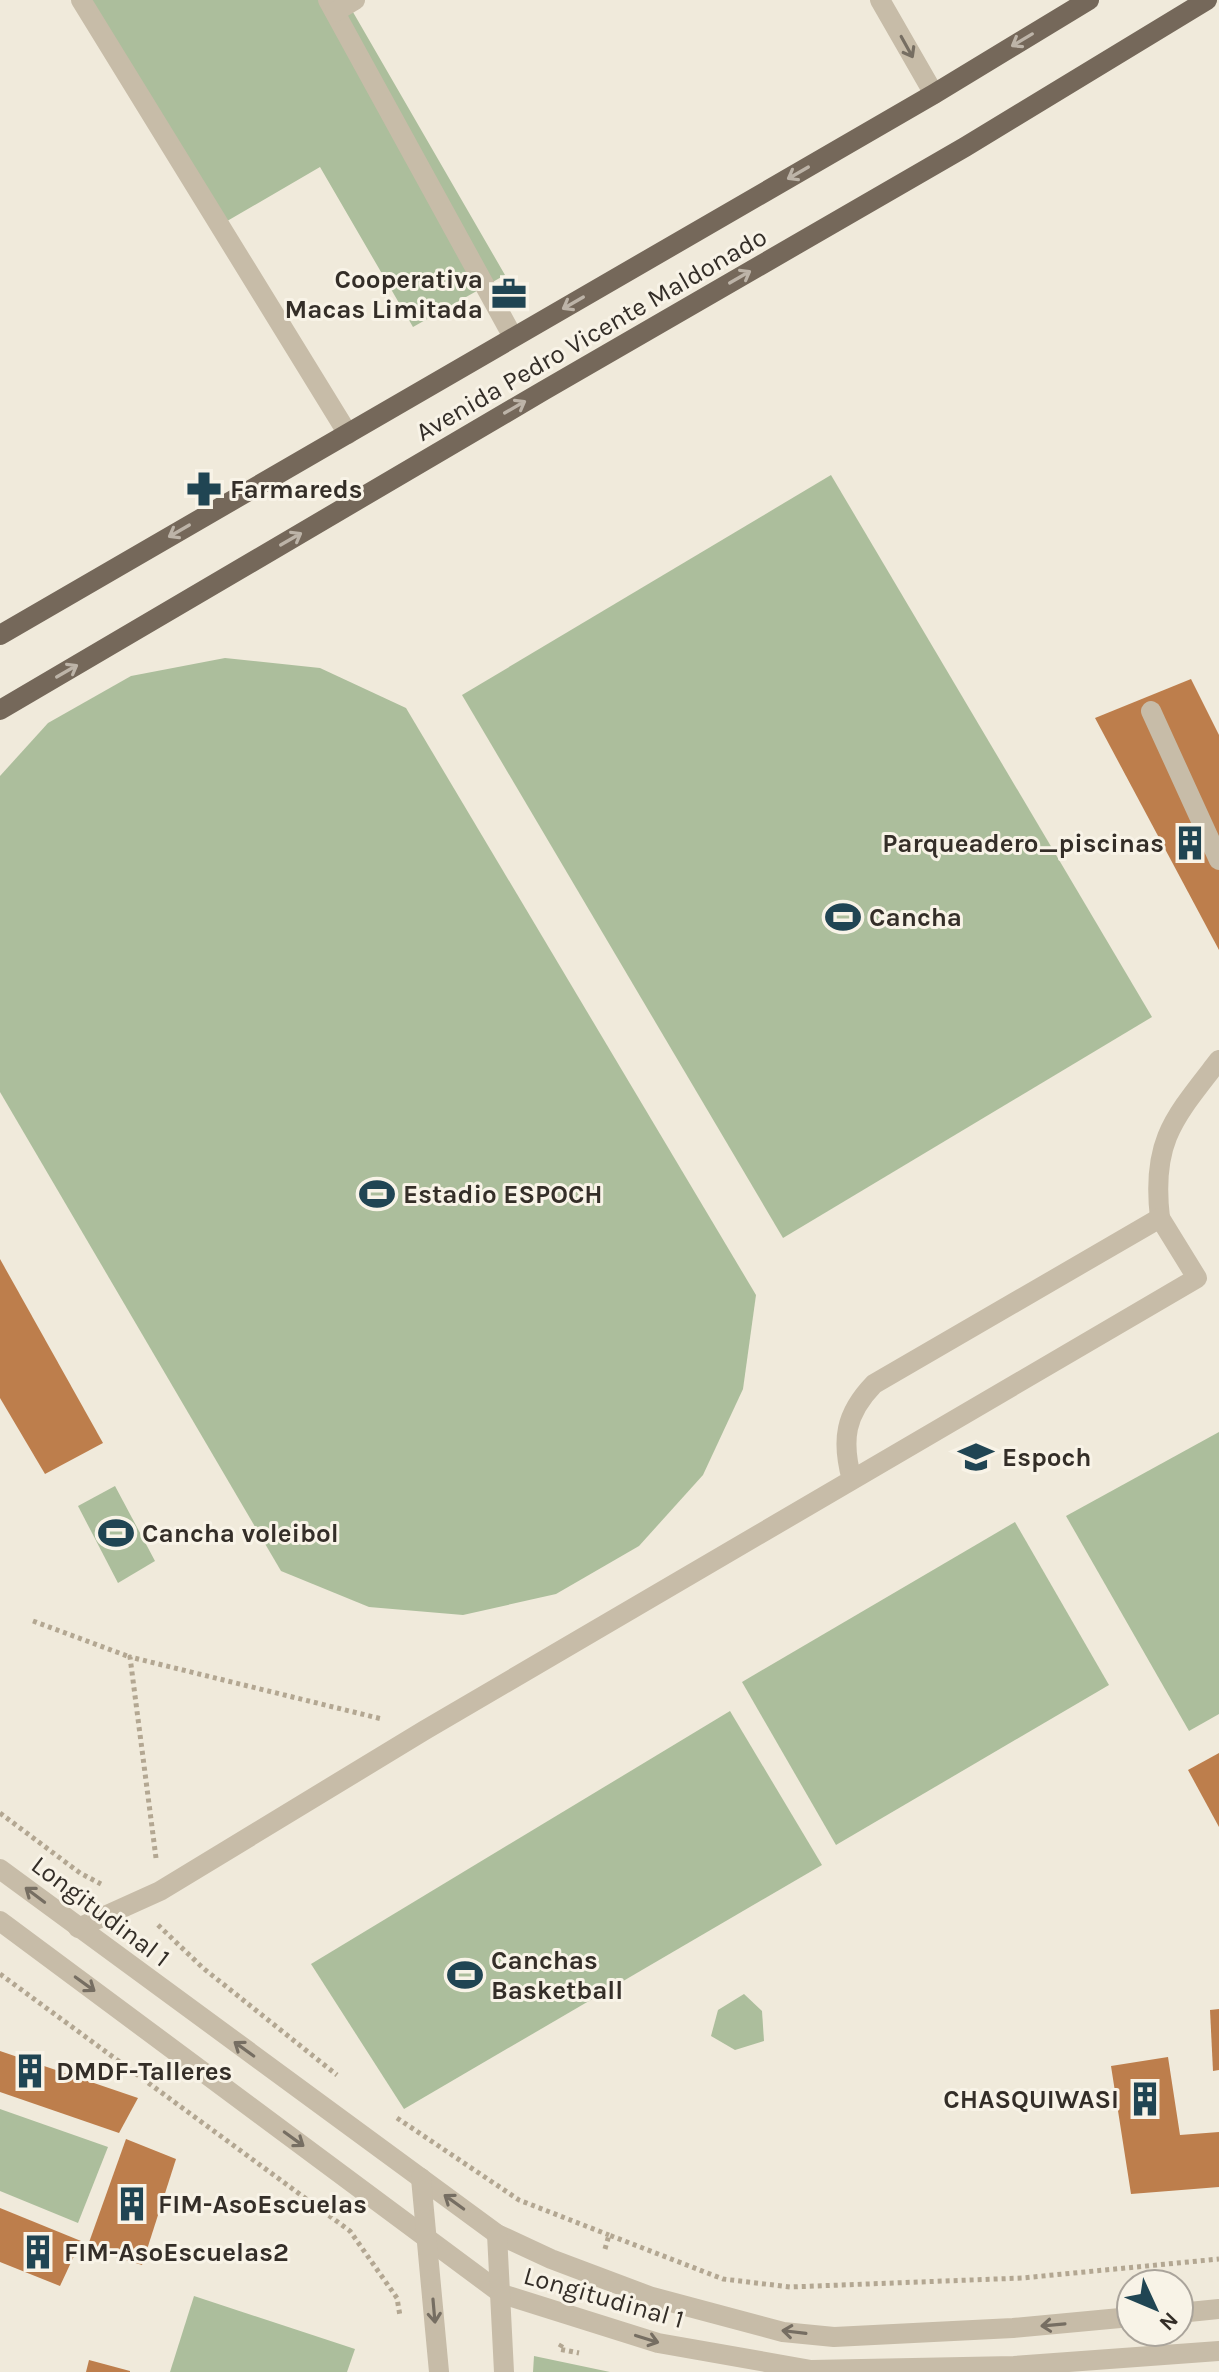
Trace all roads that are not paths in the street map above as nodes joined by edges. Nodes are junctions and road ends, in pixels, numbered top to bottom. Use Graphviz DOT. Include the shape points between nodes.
graph roads {
  1 [pos="81,0"];
  2 [pos="355,0"];
  3 [pos="880,0"];
  4 [pos="1089,0"];
  5 [pos="1207,0"];
  6 [pos="332,6"];
  7 [pos="934,94"];
  8 [pos="513,337"];
  9 [pos="348,434"];
  10 [pos="0,635"];
  11 [pos="0,710"];
  12 [pos="1151,711"];
  13 [pos="1219,860"];
  14 [pos="1219,1060"];
  15 [pos="1160,1218"];
  16 [pos="852,1480"];
  17 [pos="0,1869"];
  18 [pos="0,1921"];
  19 [pos="78,1928"];
  20 [pos="421,2178"];
  21 [pos="497,2234"];
  22 [pos="428,2238"];
  23 [pos="500,2291"];
  24 [pos="1219,2309"];
  25 [pos="1195,2311"];
  26 [pos="1115,2318"];
  27 [pos="1219,2351"];
  28 [pos="439,2372"];
  29 [pos="504,2372"];
  1 -- 9 [label="street"];
  2 -- 6 [label="street"];
  3 -- 7 [label="street, one-way"];
  4 -- 7 [label="main road, Avenida Pedro Vicente Maldonado, one-way"];
  11 -- 5 [label="main road, Avenida Pedro Vicente Maldonado, one-way" via="965,147"];
  6 -- 8 [label="street"];
  7 -- 8 [label="main road, Avenida Pedro Vicente Maldonado, one-way"];
  8 -- 9 [label="main road, Avenida Pedro Vicente Maldonado"];
  9 -- 10 [label="main road, Avenida Pedro Vicente Maldonado, one-way"];
  12 -- 13 [label="street"];
  14 -- 15 [label="street" via="1176,1119 1160,1154"];
  15 -- 16 [label="street" via="874,1384 857,1401 847,1427 846,1459"];
  15 -- 16 [label="street" via="1197,1278"];
  16 -- 19 [label="street" via="160,1891"];
  19 -- 17 [label="street, Longitudinal 1, one-way"];
  18 -- 22 [label="street, Longitudinal 1, one-way"];
  20 -- 19 [label="street, Longitudinal 1, one-way"];
  21 -- 20 [label="street, Longitudinal 1, one-way"];
  20 -- 22 [label="street"];
  21 -- 23 [label="street"];
  26 -- 21 [label="street, Longitudinal 1, one-way" via="834,2337 783,2332 652,2297"];
  22 -- 23 [label="street, Longitudinal 1"];
  22 -- 28 [label="street, one-way"];
  23 -- 27 [label="street, Longitudinal 1, one-way" via="658,2343 811,2370 1014,2366"];
  23 -- 29 [label="street"];
  24 -- 25 [label="street"];
}
